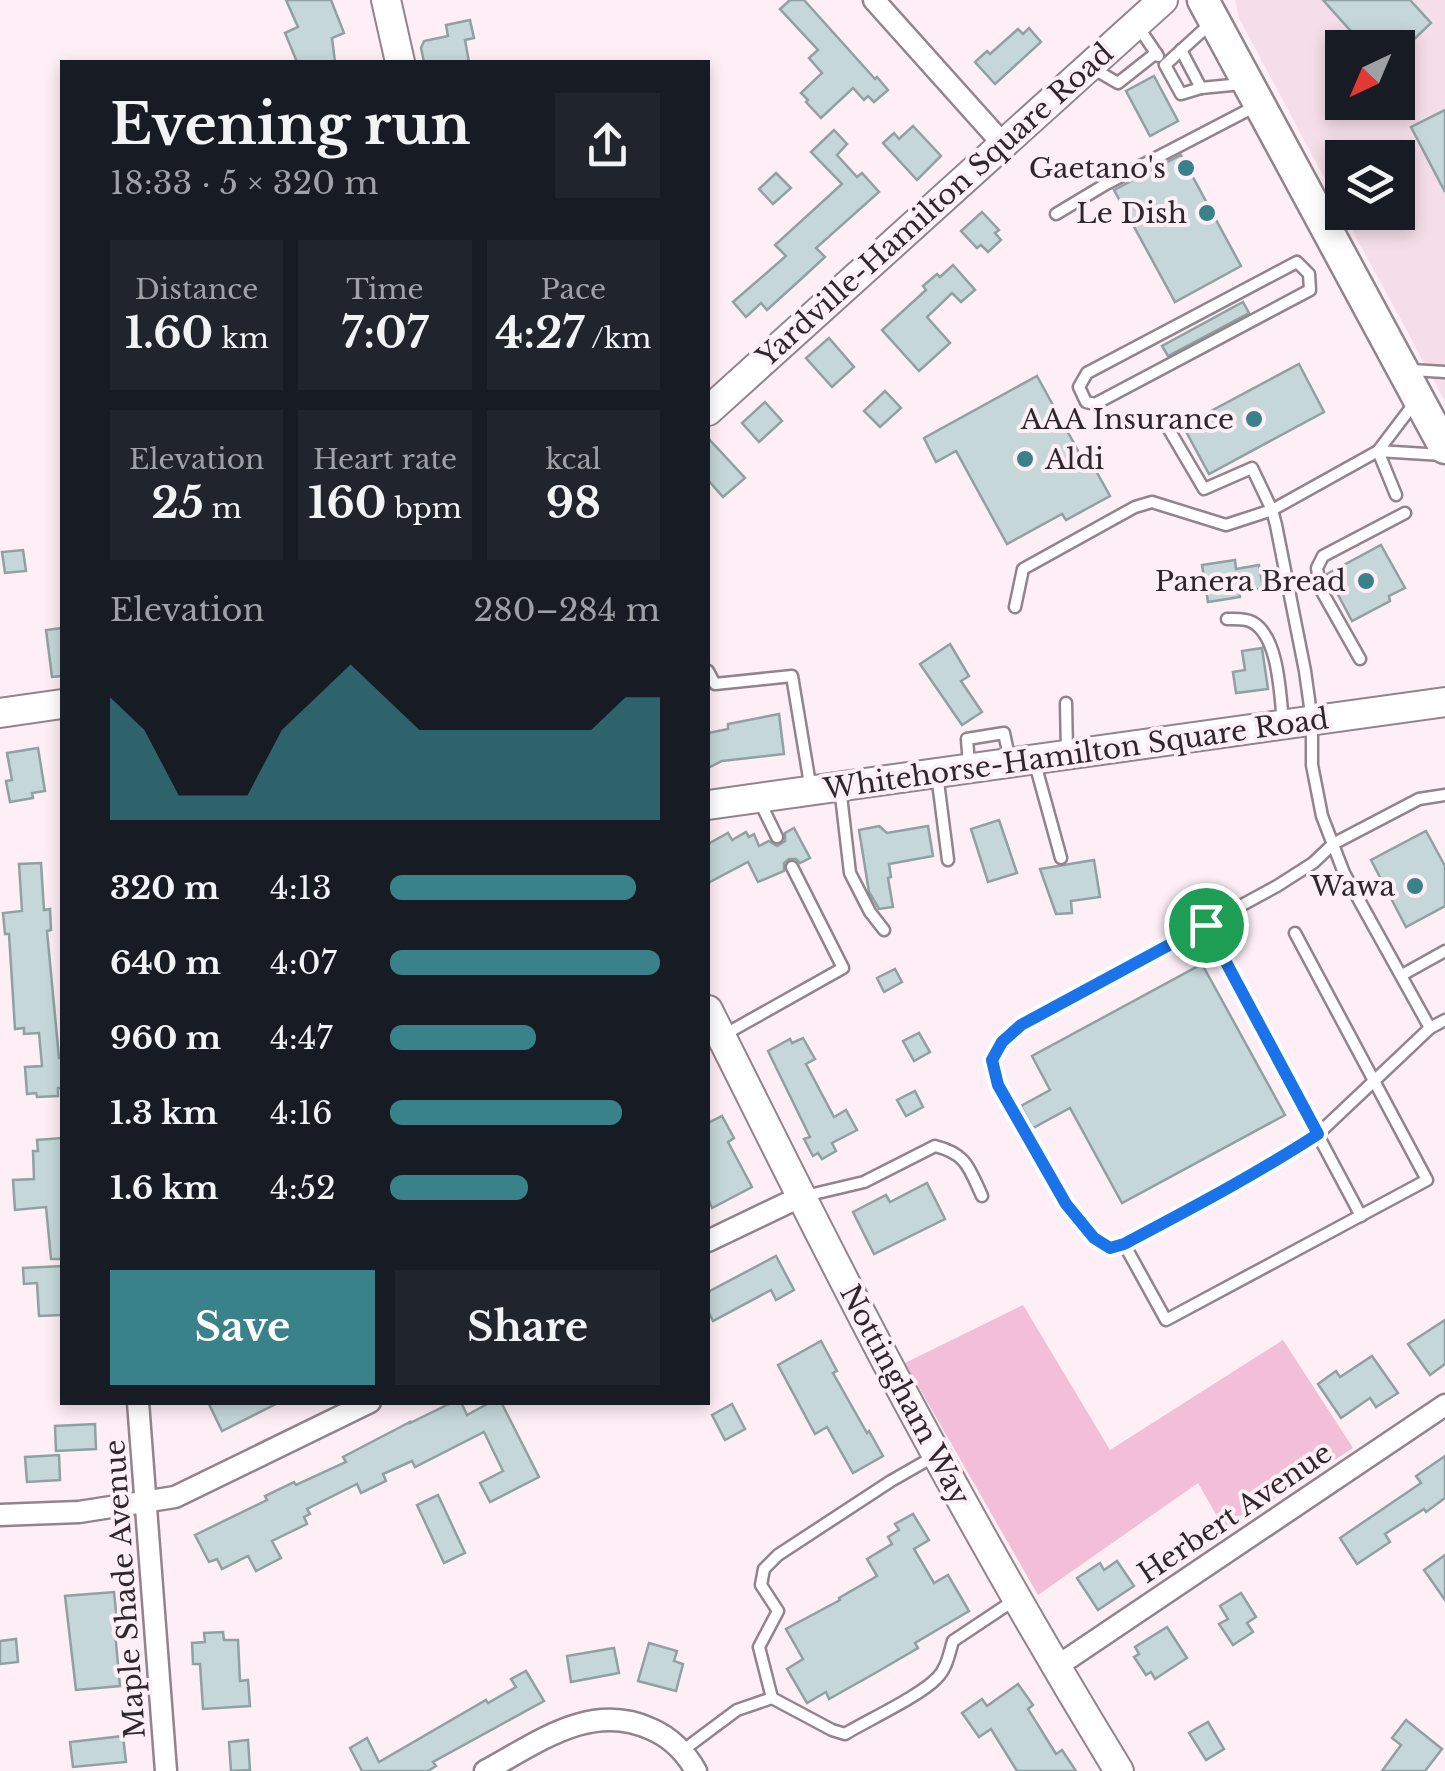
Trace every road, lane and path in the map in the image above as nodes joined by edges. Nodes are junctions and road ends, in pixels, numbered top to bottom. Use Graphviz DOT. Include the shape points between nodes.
graph roads {
  1 [pos="386,0"];
  2 [pos="874,0"];
  3 [pos="1164,0"];
  4 [pos="1209,10"];
  5 [pos="1136,24"];
  6 [pos="1181,50"];
  7 [pos="1156,53"];
  8 [pos="400,60"];
  9 [pos="1165,65"];
  10 [pos="1090,67"];
  11 [pos="1201,88"];
  12 [pos="1254,94"];
  13 [pos="1004,144"];
  14 [pos="1056,214"];
  15 [pos="1324,266"];
  16 [pos="1403,370"];
  17 [pos="1445,372"];
  18 [pos="710,409"];
  19 [pos="1164,421"];
  20 [pos="1436,428"];
  21 [pos="1378,451"];
  22 [pos="1396,495"];
  23 [pos="1272,510"];
  24 [pos="1405,512"];
  25 [pos="1014,606"];
  26 [pos="1228,619"];
  27 [pos="1360,659"];
  28 [pos="710,674"];
  29 [pos="1445,702"];
  30 [pos="60,704"];
  31 [pos="1066,704"];
  32 [pos="0,713"];
  33 [pos="1298,722"];
  34 [pos="1067,754"];
  35 [pos="1022,760"];
  36 [pos="936,773"];
  37 [pos="840,786"];
  38 [pos="811,790"];
  39 [pos="1445,795"];
  40 [pos="758,798"];
  41 [pos="710,805"];
  42 [pos="777,837"];
  43 [pos="1333,844"];
  44 [pos="1061,858"];
  45 [pos="948,860"];
  46 [pos="792,867"];
  47 [pos="1206,925"];
  48 [pos="884,930"];
  49 [pos="1295,933"];
  50 [pos="1445,951"];
  51 [pos="1402,975"];
  52 [pos="710,1014"];
  53 [pos="1445,1020"];
  54 [pos="1430,1028"];
  55 [pos="721,1036"];
  56 [pos="1375,1080"];
  57 [pos="1318,1134"];
  58 [pos="802,1196"];
  59 [pos="982,1196"];
  60 [pos="1361,1216"];
  61 [pos="710,1241"];
  62 [pos="1124,1244"];
  63 [pos="138,1405"];
  64 [pos="364,1405"];
  65 [pos="1445,1406"];
  66 [pos="936,1455"];
  67 [pos="146,1504"];
  68 [pos="0,1516"];
  69 [pos="1016,1598"];
  70 [pos="1056,1667"];
  71 [pos="772,1698"];
  72 [pos="682,1752"];
  73 [pos="166,1771"];
  74 [pos="485,1771"];
  75 [pos="696,1771"];
  76 [pos="1119,1771"];
  1 -- 8 [label="street"];
  2 -- 13 [label="street"];
  3 -- 5 [label="street, Yardville-Hamilton Square Road"];
  4 -- 6 [label="lane"];
  4 -- 12 [label="main road"];
  5 -- 7 [label="lane"];
  5 -- 10 [label="street, Yardville-Hamilton Square Road"];
  6 -- 9 [label="lane"];
  6 -- 11 [label="lane"];
  7 -- 9 [label="lane"];
  7 -- 10 [label="lane" via="1118,84"];
  9 -- 11 [label="lane" via="1180,94"];
  10 -- 13 [label="street, Yardville-Hamilton Square Road"];
  11 -- 12 [label="lane"];
  12 -- 14 [label="lane" via="1205,130"];
  12 -- 15 [label="main road"];
  13 -- 18 [label="street, Yardville-Hamilton Square Road"];
  15 -- 15 [label="lane" via="1297,262 1086,373 1080,387 1086,402 1095,404 1310,290"];
  15 -- 16 [label="main road"];
  16 -- 17 [label="lane"];
  16 -- 20 [label="main road"];
  19 -- 23 [label="lane" via="1204,489 1252,468"];
  20 -- 21 [label="lane"];
  20 -- 21 [label="lane"];
  21 -- 22 [label="lane"];
  21 -- 23 [label="lane"];
  23 -- 25 [label="lane" via="1226,525 1152,502 1135,507 1023,569"];
  23 -- 33 [label="lane" via="1305,671"];
  24 -- 27 [label="lane" via="1323,556 1317,568 1320,588"];
  26 -- 33 [label="lane" via="1250,620 1267,634"];
  28 -- 38 [label="lane" via="715,684 792,676"];
  29 -- 33 [label="street, Whitehorse-Hamilton Square Road"];
  30 -- 32 [label="street"];
  31 -- 34 [label="lane"];
  33 -- 34 [label="street, Whitehorse-Hamilton Square Road"];
  33 -- 43 [label="lane"];
  34 -- 35 [label="street, Whitehorse-Hamilton Square Road"];
  35 -- 36 [label="street, Whitehorse-Hamilton Square Road"];
  35 -- 44 [label="lane"];
  36 -- 37 [label="street, Whitehorse-Hamilton Square Road"];
  36 -- 45 [label="lane"];
  37 -- 38 [label="street, Whitehorse-Hamilton Square Road"];
  37 -- 48 [label="lane" via="850,873"];
  38 -- 40 [label="street, Whitehorse-Hamilton Square Road"];
  39 -- 43 [label="lane" via="1419,799"];
  40 -- 41 [label="street, Whitehorse-Hamilton Square Road"];
  40 -- 42 [label="lane"];
  43 -- 47 [label="lane" via="1277,886"];
  43 -- 51 [label="lane"];
  46 -- 55 [label="lane" via="843,968"];
  47 -- 57 [label="lane"];
  47 -- 62 [label="lane" via="1021,1025 992,1060 998,1085 1066,1204 1094,1238 1110,1248"];
  49 -- 56 [label="lane"];
  50 -- 51 [label="lane"];
  51 -- 54 [label="lane"];
  52 -- 55 [label="street, Nottingham Way"];
  53 -- 54 [label="lane"];
  54 -- 56 [label="lane"];
  55 -- 58 [label="street, Nottingham Way"];
  56 -- 57 [label="lane"];
  56 -- 60 [label="lane" via="1426,1180"];
  57 -- 60 [label="lane"];
  57 -- 62 [label="lane"];
  58 -- 59 [label="lane" via="864,1182 935,1146 957,1152"];
  58 -- 61 [label="street"];
  58 -- 66 [label="street, Nottingham Way"];
  60 -- 62 [label="lane" via="1166,1320"];
  63 -- 67 [label="street, Maple Shade Avenue"];
  64 -- 67 [label="street" via="175,1497"];
  65 -- 70 [label="street, Herbert Avenue"];
  66 -- 69 [label="street, Nottingham Way"];
  66 -- 71 [label="lane" via="764,1569 761,1584 778,1610 760,1647"];
  67 -- 68 [label="street"];
  67 -- 73 [label="street, Maple Shade Avenue"];
  69 -- 70 [label="street, Nottingham Way"];
  69 -- 71 [label="lane" via="953,1641 947,1663 927,1687 845,1734"];
  70 -- 76 [label="street, Nottingham Way"];
  71 -- 72 [label="lane" via="737,1710"];
  72 -- 74 [label="street" via="640,1723 595,1719"];
  72 -- 75 [label="street"];
}
